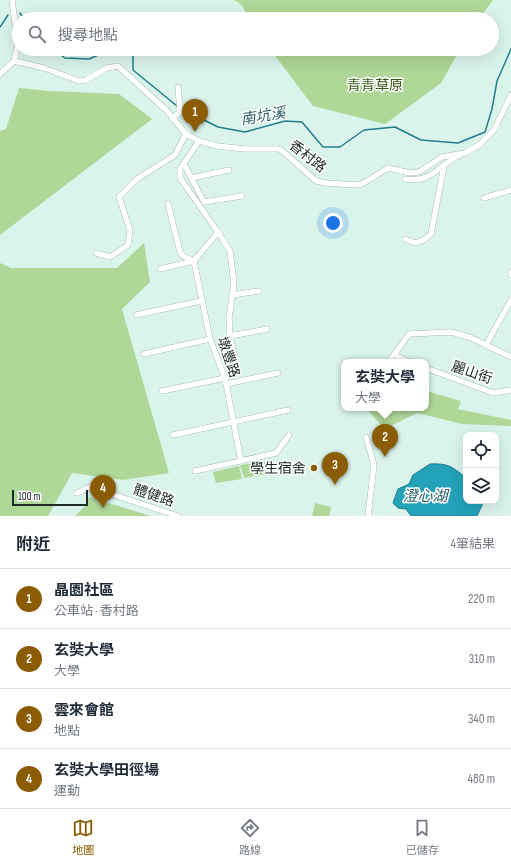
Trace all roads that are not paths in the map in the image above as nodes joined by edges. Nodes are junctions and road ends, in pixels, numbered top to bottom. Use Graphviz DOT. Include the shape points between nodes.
graph roads {
  1 [pos="12,0"];
  2 [pos="14,12"];
  3 [pos="15,56"];
  4 [pos="14,61"];
  5 [pos="0,74"];
  6 [pos="178,87"];
  7 [pos="511,95"];
  8 [pos="172,118"];
  9 [pos="186,134"];
  10 [pos="199,141"];
  11 [pos="465,153"];
  12 [pos="184,164"];
  13 [pos="444,166"];
  14 [pos="229,170"];
  15 [pos="192,178"];
  16 [pos="405,179"];
  17 [pos="511,190"];
  18 [pos="242,196"];
  19 [pos="484,198"];
  20 [pos="168,204"];
  21 [pos="218,232"];
  22 [pos="405,239"];
  23 [pos="96,253"];
  24 [pos="194,260"];
  25 [pos="160,269"];
  26 [pos="259,291"];
  27 [pos="232,295"];
  28 [pos="511,300"];
  29 [pos="201,301"];
  30 [pos="136,315"];
  31 [pos="267,329"];
  32 [pos="230,336"];
  33 [pos="210,339"];
  34 [pos="486,346"];
  35 [pos="144,354"];
  36 [pos="394,355"];
  37 [pos="510,355"];
  38 [pos="235,358"];
  39 [pos="391,359"];
  40 [pos="403,359"];
  41 [pos="429,369"];
  42 [pos="278,373"];
  43 [pos="225,381"];
  44 [pos="511,390"];
  45 [pos="162,391"];
  46 [pos="288,410"];
  47 [pos="234,422"];
  48 [pos="173,435"];
  49 [pos="289,435"];
  50 [pos="366,437"];
  51 [pos="241,461"];
  52 [pos="195,471"];
  53 [pos="77,493"];
  54 [pos="178,516"];
  55 [pos="368,516"];
  1 -- 2 [label="street"];
  3 -- 4 [label="street"];
  4 -- 5 [label="street"];
  4 -- 8 [label="street, 香村路" via="44,68 79,81 86,80 107,68 118,66"];
  6 -- 8 [label="street" via="180,112"];
  7 -- 11 [label="street, 香村路" via="494,130 479,145"];
  8 -- 9 [label="street, 香村路"];
  9 -- 10 [label="street, 香村路"];
  9 -- 23 [label="street" via="175,155 137,179 119,197 130,230 128,245 110,257"];
  10 -- 11 [label="street, 香村路" via="246,149 275,148 285,153 316,181 356,185 388,168 410,173 420,172 442,157"];
  10 -- 12 [label="street, 墩豐路"];
  11 -- 13 [label="street, 香村路"];
  12 -- 15 [label="street"];
  12 -- 21 [label="street, 墩豐路" via="180,169 180,178"];
  13 -- 16 [label="street, 香村路" via="426,179"];
  13 -- 22 [label="street" via="431,234 424,240 414,243"];
  14 -- 15 [label="street"];
  15 -- 18 [label="street" via="204,202"];
  17 -- 19 [label="street"];
  20 -- 24 [label="street" via="180,252"];
  21 -- 24 [label="street"];
  21 -- 27 [label="street, 墩豐路" via="230,251 234,284"];
  24 -- 25 [label="street"];
  24 -- 29 [label="street, 墩豐路"];
  26 -- 27 [label="street"];
  27 -- 32 [label="street, 墩豐路" via="229,309"];
  28 -- 34 [label="street"];
  29 -- 30 [label="street"];
  29 -- 33 [label="street, 墩豐路"];
  31 -- 32 [label="street"];
  32 -- 38 [label="street, 墩豐路"];
  33 -- 35 [label="street"];
  33 -- 43 [label="street, 墩豐路"];
  34 -- 36 [label="street" via="469,337 451,332 409,334"];
  34 -- 37 [label="street"];
  36 -- 39 [label="street"];
  36 -- 40 [label="street"];
  41 -- 44 [label="street, 麗山街" via="493,393"];
  42 -- 43 [label="street"];
  43 -- 45 [label="street"];
  43 -- 47 [label="street, 墩豐路"];
  46 -- 47 [label="street"];
  47 -- 48 [label="street"];
  47 -- 51 [label="street, 墩豐路"];
  49 -- 51 [label="street" via="276,453"];
  50 -- 55 [label="street" via="374,465"];
  51 -- 52 [label="street"];
  53 -- 54 [label="street, 體健路" via="90,487"];
}
